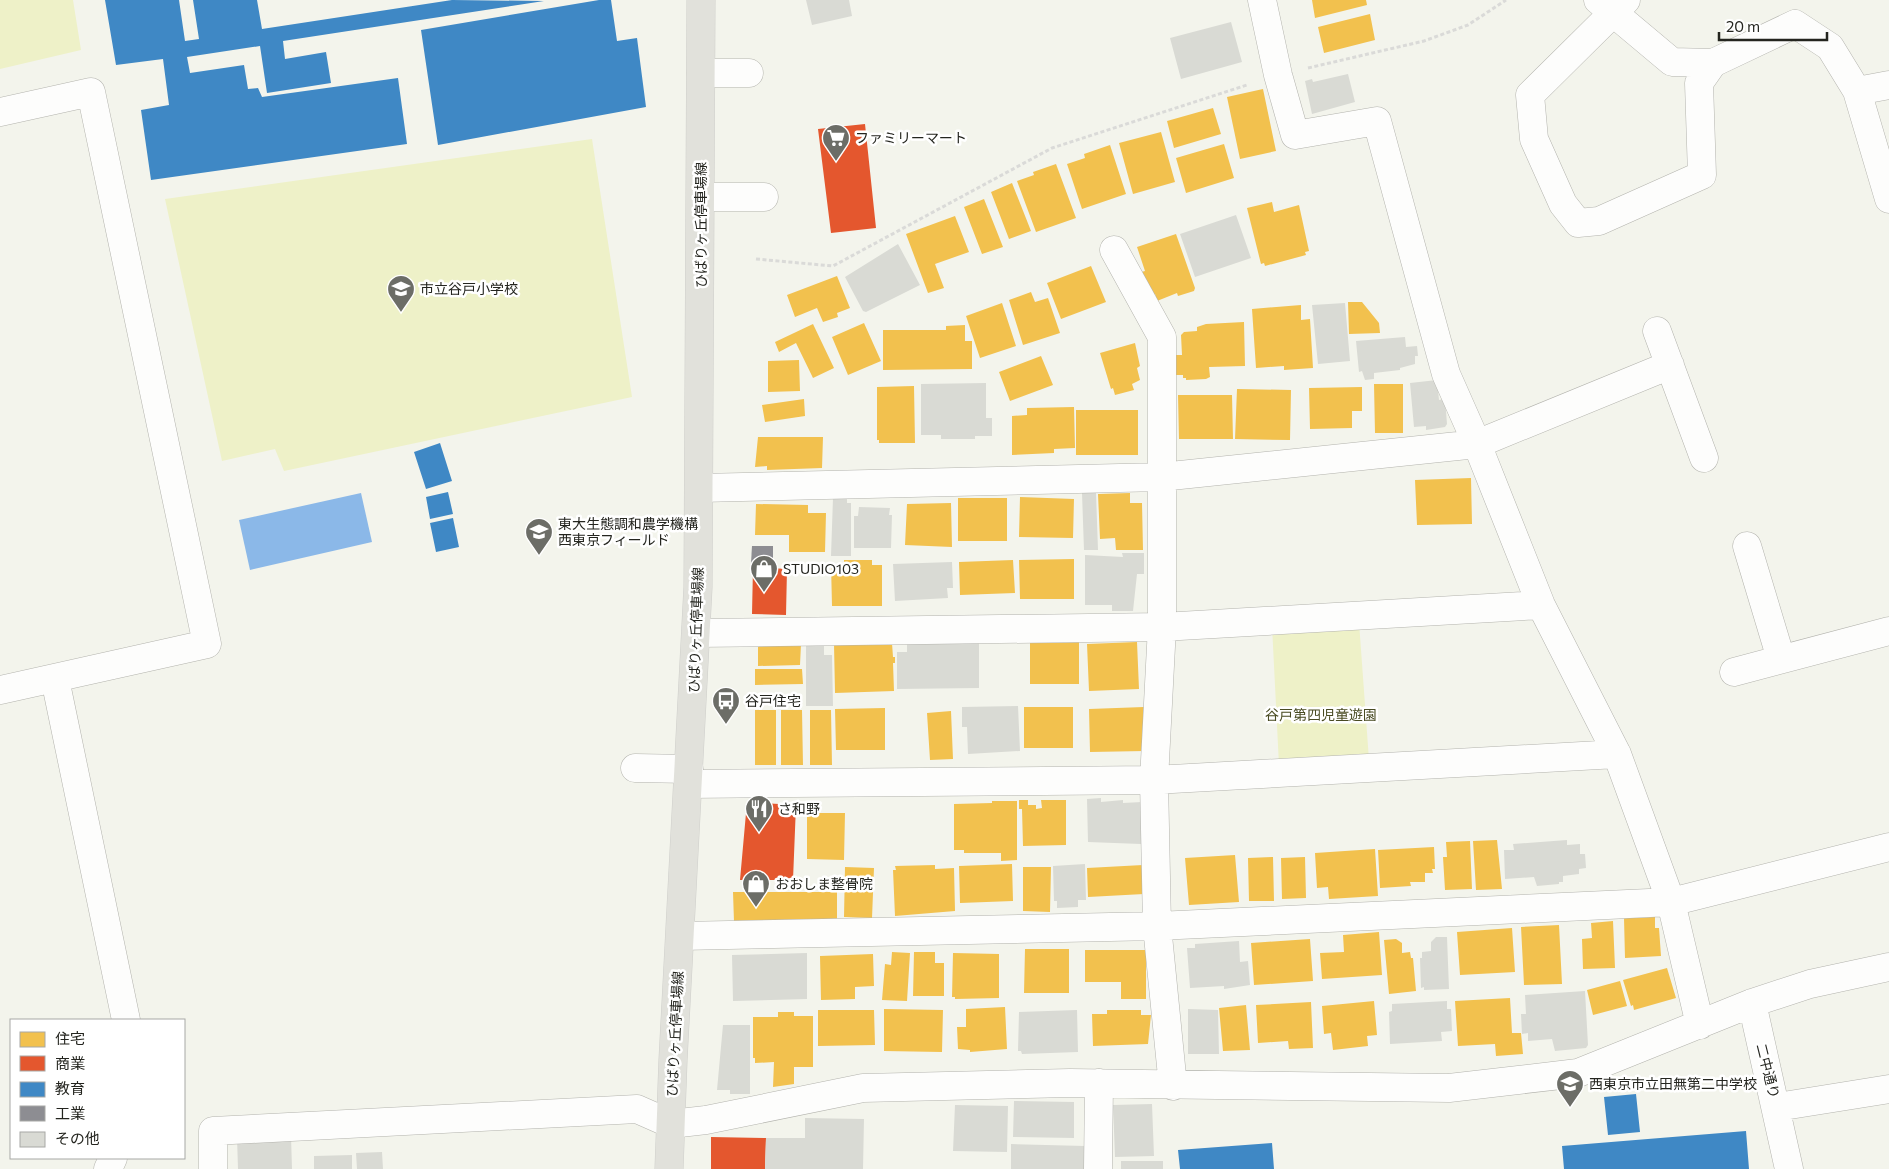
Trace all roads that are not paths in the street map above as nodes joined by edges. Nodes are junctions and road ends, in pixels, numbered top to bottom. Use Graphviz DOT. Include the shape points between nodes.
graph roads {
  1 [pos="701,0"];
  2 [pos="1262,0"];
  3 [pos="1612,5"];
  4 [pos="1713,63"];
  5 [pos="701,73"];
  6 [pos="749,73"];
  7 [pos="1889,85"];
  8 [pos="1857,91"];
  9 [pos="0,112"];
  10 [pos="701,197"];
  11 [pos="764,197"];
  12 [pos="1889,199"];
  13 [pos="1114,250"];
  14 [pos="1657,331"];
  15 [pos="1670,365"];
  16 [pos="1477,444"];
  17 [pos="1704,458"];
  18 [pos="1161,477"];
  19 [pos="700,488"];
  20 [pos="1747,546"];
  21 [pos="1541,605"];
  22 [pos="1162,627"];
  23 [pos="1889,631"];
  24 [pos="697,633"];
  25 [pos="1781,659"];
  26 [pos="1734,672"];
  27 [pos="55,679"];
  28 [pos="0,690"];
  29 [pos="1617,754"];
  30 [pos="635,768"];
  31 [pos="688,776"];
  32 [pos="1154,780"];
  33 [pos="1889,846"];
  34 [pos="1671,902"];
  35 [pos="1157,926"];
  36 [pos="681,936"];
  37 [pos="1889,967"];
  38 [pos="1752,1003"];
  39 [pos="126,1019"];
  40 [pos="1700,1024"];
  41 [pos="1099,1083"];
  42 [pos="1173,1086"];
  43 [pos="1889,1089"];
  44 [pos="1777,1107"];
  45 [pos="671,1124"];
  46 [pos="214,1169"];
  47 [pos="669,1169"];
  48 [pos="1098,1169"];
  49 [pos="1789,1169"];
  1 -- 5 [label="main road, ひばりヶ丘停車場線"];
  2 -- 16 [label="street" via="1295,135 1377,121 1446,374"];
  3 -- 4 [label="street" via="1672,62"];
  3 -- 4 [label="street" via="1530,95 1534,139 1563,204 1578,223 1599,221 1702,175 1699,84"];
  4 -- 8 [label="street" via="1795,24 1830,47"];
  5 -- 6 [label="street"];
  5 -- 10 [label="main road, ひばりヶ丘停車場線"];
  7 -- 8 [label="street"];
  8 -- 12 [label="street"];
  9 -- 27 [label="street" via="91,92 207,644"];
  10 -- 11 [label="street"];
  10 -- 19 [label="main road, ひばりヶ丘停車場線"];
  13 -- 18 [label="street" via="1162,337"];
  14 -- 15 [label="street"];
  15 -- 16 [label="street"];
  15 -- 17 [label="street"];
  16 -- 18 [label="street"];
  16 -- 21 [label="street"];
  18 -- 19 [label="street"];
  18 -- 22 [label="street"];
  19 -- 24 [label="main road, ひばりヶ丘停車場線"];
  20 -- 25 [label="street"];
  21 -- 22 [label="street"];
  21 -- 29 [label="street"];
  22 -- 24 [label="street"];
  22 -- 32 [label="street"];
  23 -- 25 [label="street"];
  24 -- 31 [label="main road, ひばりヶ丘停車場線"];
  25 -- 26 [label="street"];
  27 -- 28 [label="street"];
  27 -- 39 [label="street"];
  29 -- 32 [label="street"];
  29 -- 34 [label="street"];
  30 -- 31 [label="street"];
  31 -- 32 [label="street"];
  31 -- 36 [label="main road, ひばりヶ丘停車場線"];
  32 -- 35 [label="street"];
  33 -- 34 [label="street"];
  34 -- 35 [label="street"];
  34 -- 40 [label="street"];
  35 -- 36 [label="street"];
  35 -- 42 [label="street"];
  36 -- 45 [label="main road, ひばりヶ丘停車場線"];
  37 -- 38 [label="street" via="1810,984"];
  38 -- 40 [label="street"];
  38 -- 44 [label="street, 二中通り"];
  40 -- 42 [label="street" via="1578,1073 1538,1078 1449,1088"];
  41 -- 42 [label="street"];
  41 -- 45 [label="street" via="862,1088 706,1120"];
  41 -- 48 [label="street"];
  43 -- 44 [label="street"];
  44 -- 49 [label="street, 二中通り"];
  45 -- 46 [label="street" via="637,1109 213,1131"];
  45 -- 47 [label="main road, ひばりヶ丘停車場線"];
}
